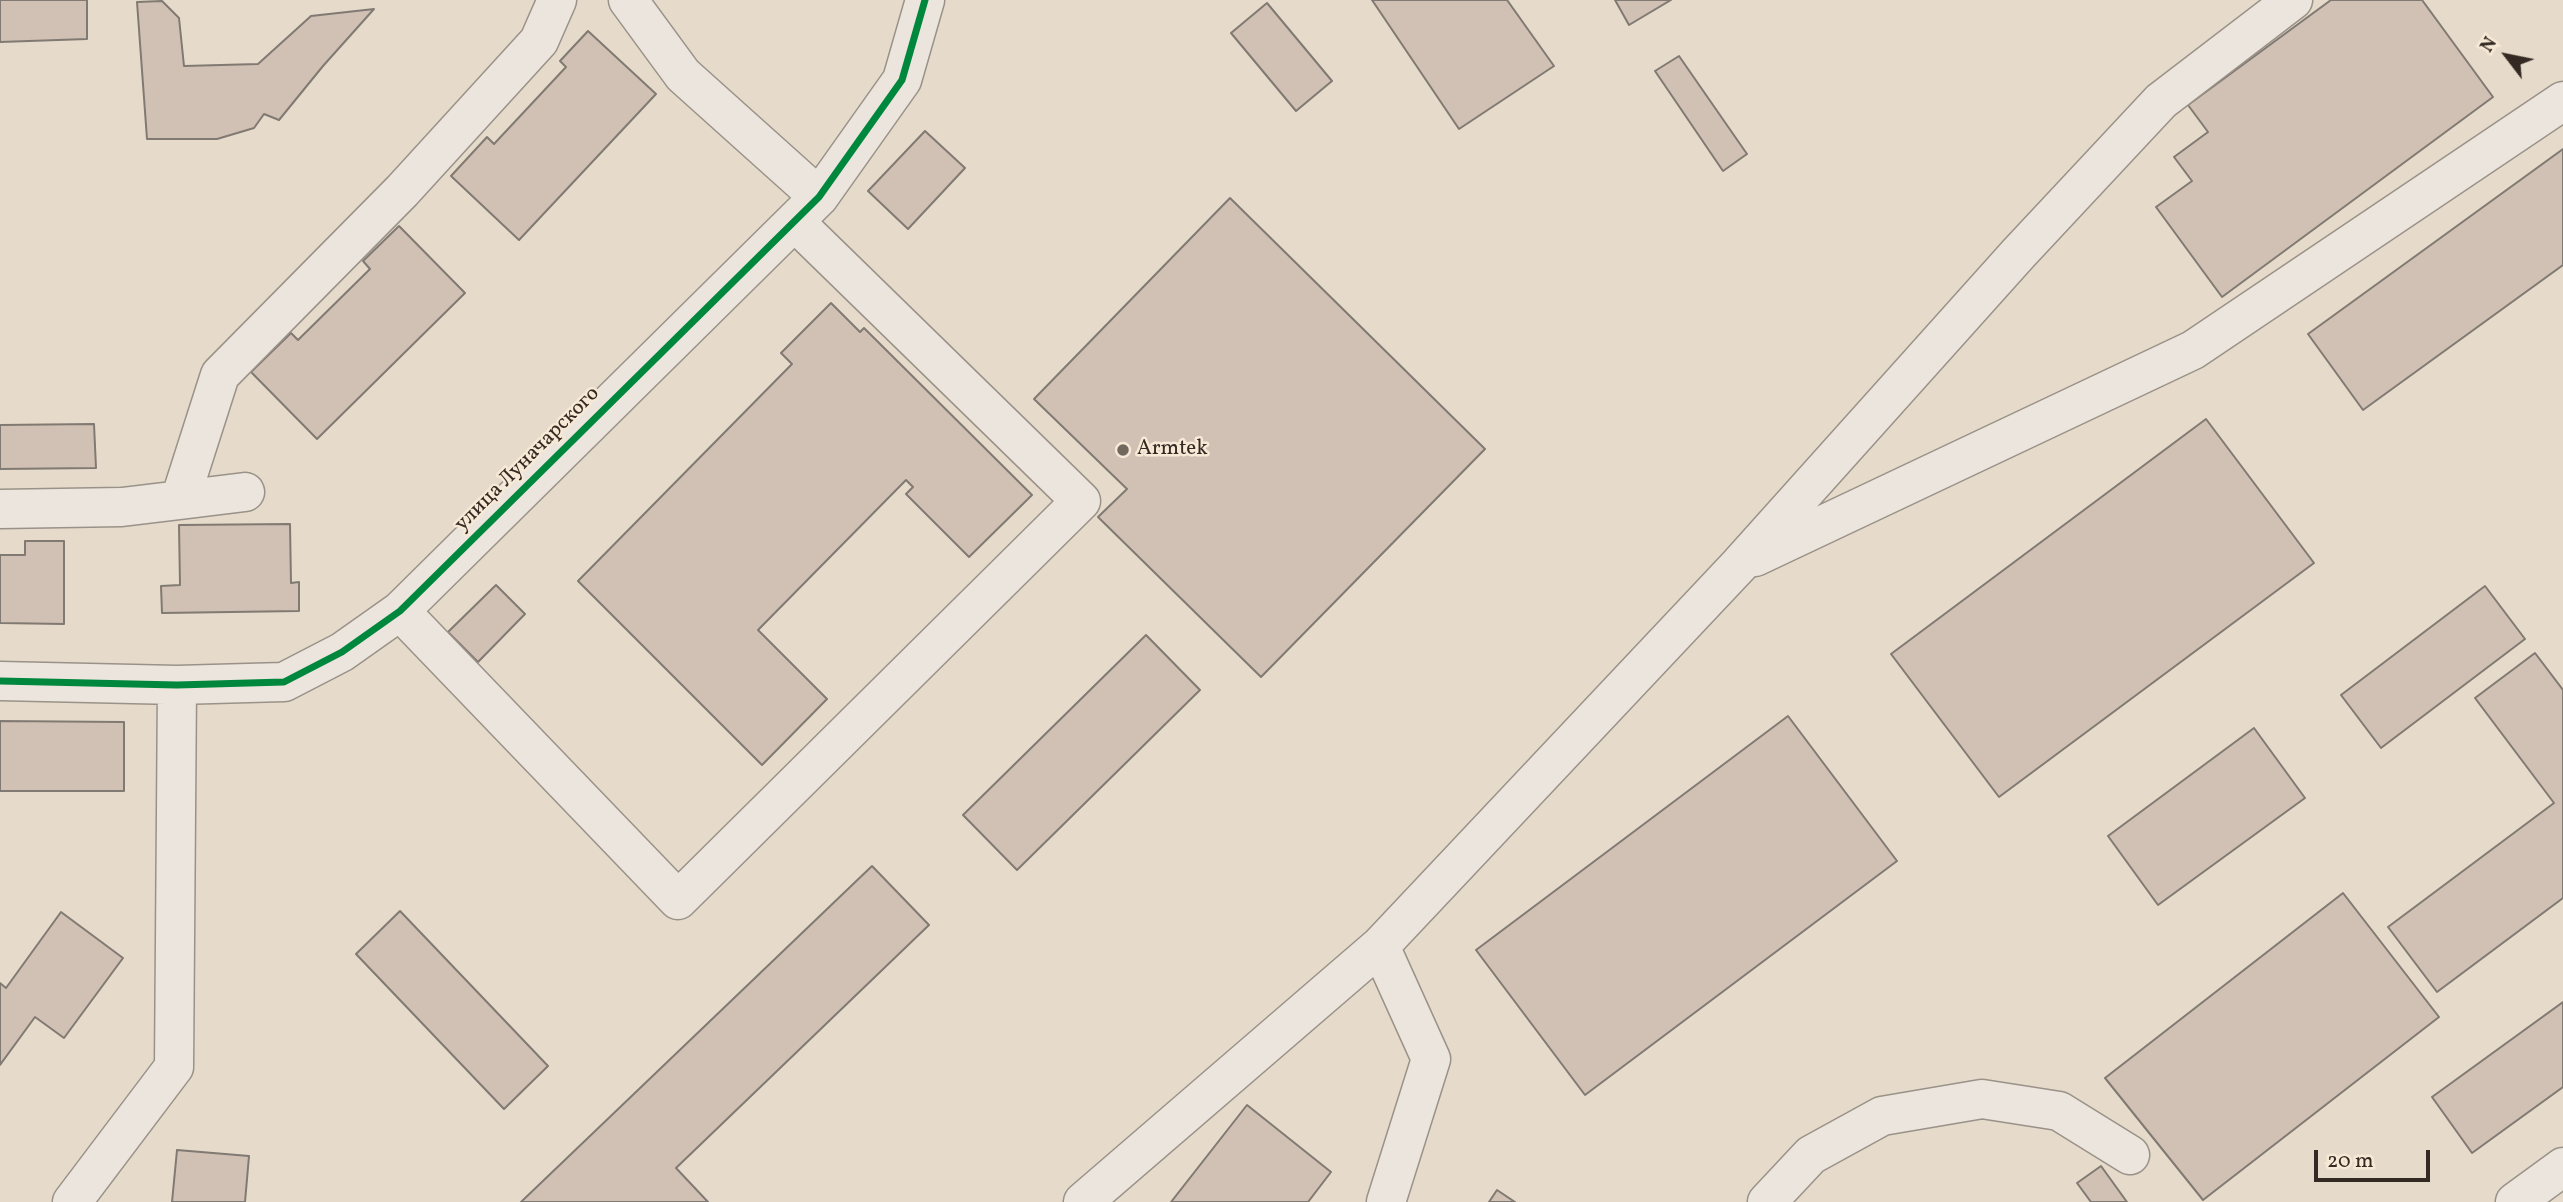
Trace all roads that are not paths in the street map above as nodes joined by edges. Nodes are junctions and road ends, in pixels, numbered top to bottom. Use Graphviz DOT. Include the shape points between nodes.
graph roads {
  1 [pos="557,0"];
  2 [pos="628,0"];
  3 [pos="925,0"];
  4 [pos="2293,0"];
  5 [pos="2563,101"];
  6 [pos="807,209"];
  7 [pos="245,492"];
  8 [pos="180,499"];
  9 [pos="0,509"];
  10 [pos="1740,564"];
  11 [pos="400,611"];
  12 [pos="0,681"];
  13 [pos="177,685"];
  14 [pos="1380,946"];
  15 [pos="2130,1155"];
  16 [pos="2563,1167"];
  17 [pos="72,1202"];
  18 [pos="1083,1202"];
  19 [pos="1386,1202"];
  20 [pos="1767,1202"];
  21 [pos="2515,1202"];
  1 -- 8 [label="street" via="539,41 402,191 220,376"];
  2 -- 6 [label="street" via="682,75"];
  3 -- 6 [label="street, улица Луначарского" via="902,80"];
  4 -- 10 [label="street" via="2161,101"];
  5 -- 10 [label="street" via="2193,350"];
  6 -- 11 [label="street, улица Луначарского"];
  6 -- 11 [label="street" via="1081,501 678,900"];
  7 -- 8 [label="street"];
  8 -- 9 [label="street" via="122,508"];
  10 -- 14 [label="street"];
  11 -- 13 [label="street, улица Луначарского" via="342,652 284,682"];
  12 -- 13 [label="street, улица Луначарского"];
  13 -- 17 [label="street" via="174,1067"];
  14 -- 18 [label="street"];
  14 -- 19 [label="street" via="1431,1059"];
  15 -- 20 [label="street" via="2059,1111 1982,1099 1882,1116 1811,1155"];
  16 -- 21 [label="street"];
}
